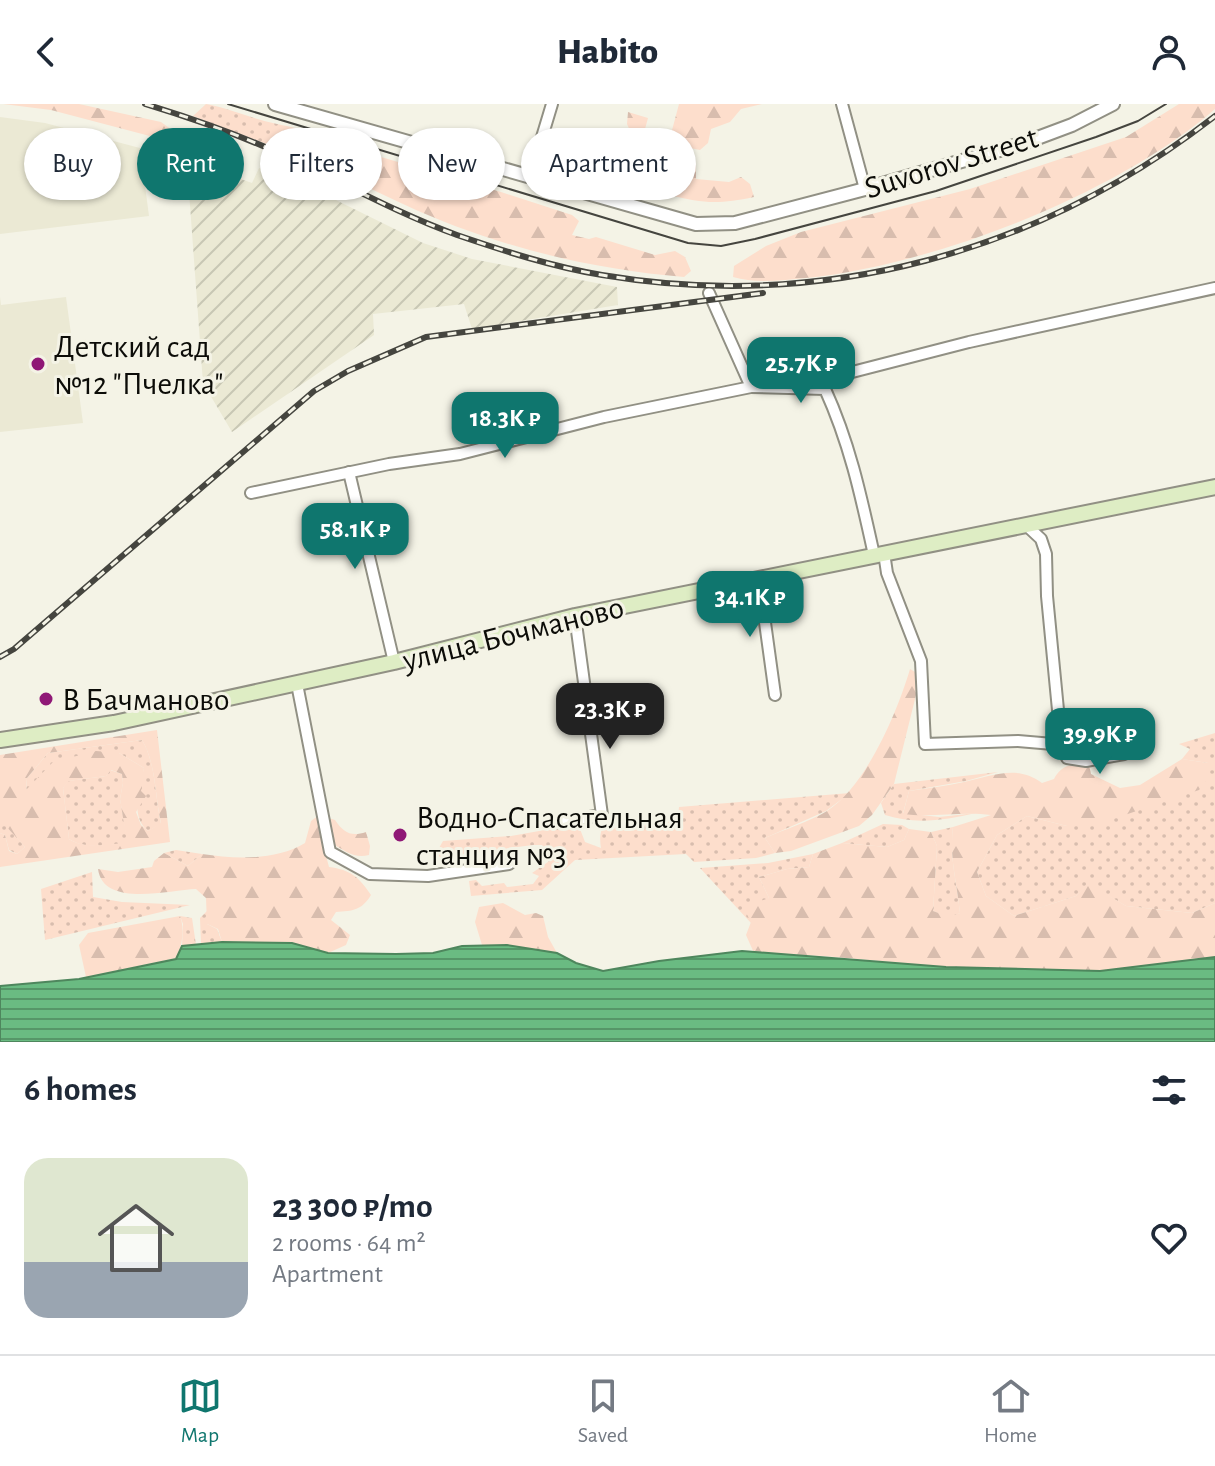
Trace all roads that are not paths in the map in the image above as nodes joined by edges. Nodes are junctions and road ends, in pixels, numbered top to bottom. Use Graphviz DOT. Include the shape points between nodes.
graph roads {
  1 [pos="275,104"];
  2 [pos="552,104"];
  3 [pos="842,104"];
  4 [pos="1108,105"];
  5 [pos="545,128"];
  6 [pos="521,174"];
  7 [pos="865,189"];
  8 [pos="611,200"];
  9 [pos="1215,288"];
  10 [pos="709,293"];
  11 [pos="751,387"];
  12 [pos="825,389"];
  13 [pos="349,472"];
  14 [pos="1215,487"];
  15 [pos="251,493"];
  16 [pos="1026,525"];
  17 [pos="879,554"];
  18 [pos="759,579"];
  19 [pos="575,616"];
  20 [pos="394,662"];
  21 [pos="297,684"];
  22 [pos="775,695"];
  23 [pos="1126,739"];
  24 [pos="0,740"];
  25 [pos="1061,741"];
  26 [pos="553,823"];
  27 [pos="509,864"];
  1 -- 6 [label="street, Suvorov Street"];
  2 -- 5 [label="street"];
  3 -- 7 [label="street"];
  4 -- 7 [label="street, Suvorov Street" via="1024,143"];
  7 -- 8 [label="street, Suvorov Street" via="735,223 696,224"];
  9 -- 12 [label="street" via="839,375 825,379"];
  10 -- 11 [label="street"];
  11 -- 12 [label="street"];
  11 -- 13 [label="street" via="460,454"];
  12 -- 17 [label="street" via="843,428"];
  13 -- 15 [label="street"];
  13 -- 20 [label="street"];
  14 -- 16 [label="main road, улица Бочманово"];
  16 -- 17 [label="main road, улица Бочманово"];
  16 -- 25 [label="street" via="1041,539 1046,554"];
  17 -- 18 [label="main road, улица Бочманово"];
  17 -- 25 [label="street" via="921,661 925,744"];
  18 -- 19 [label="main road, улица Бочманово"];
  18 -- 22 [label="street"];
  19 -- 20 [label="main road, улица Бочманово"];
  19 -- 26 [label="street" via="602,815"];
  20 -- 21 [label="main road, улица Бочманово"];
  21 -- 24 [label="main road, улица Бочманово" via="114,723"];
  21 -- 27 [label="street" via="330,852 370,874 428,876"];
  23 -- 25 [label="street" via="1124,754 1086,761 1067,758"];
}
